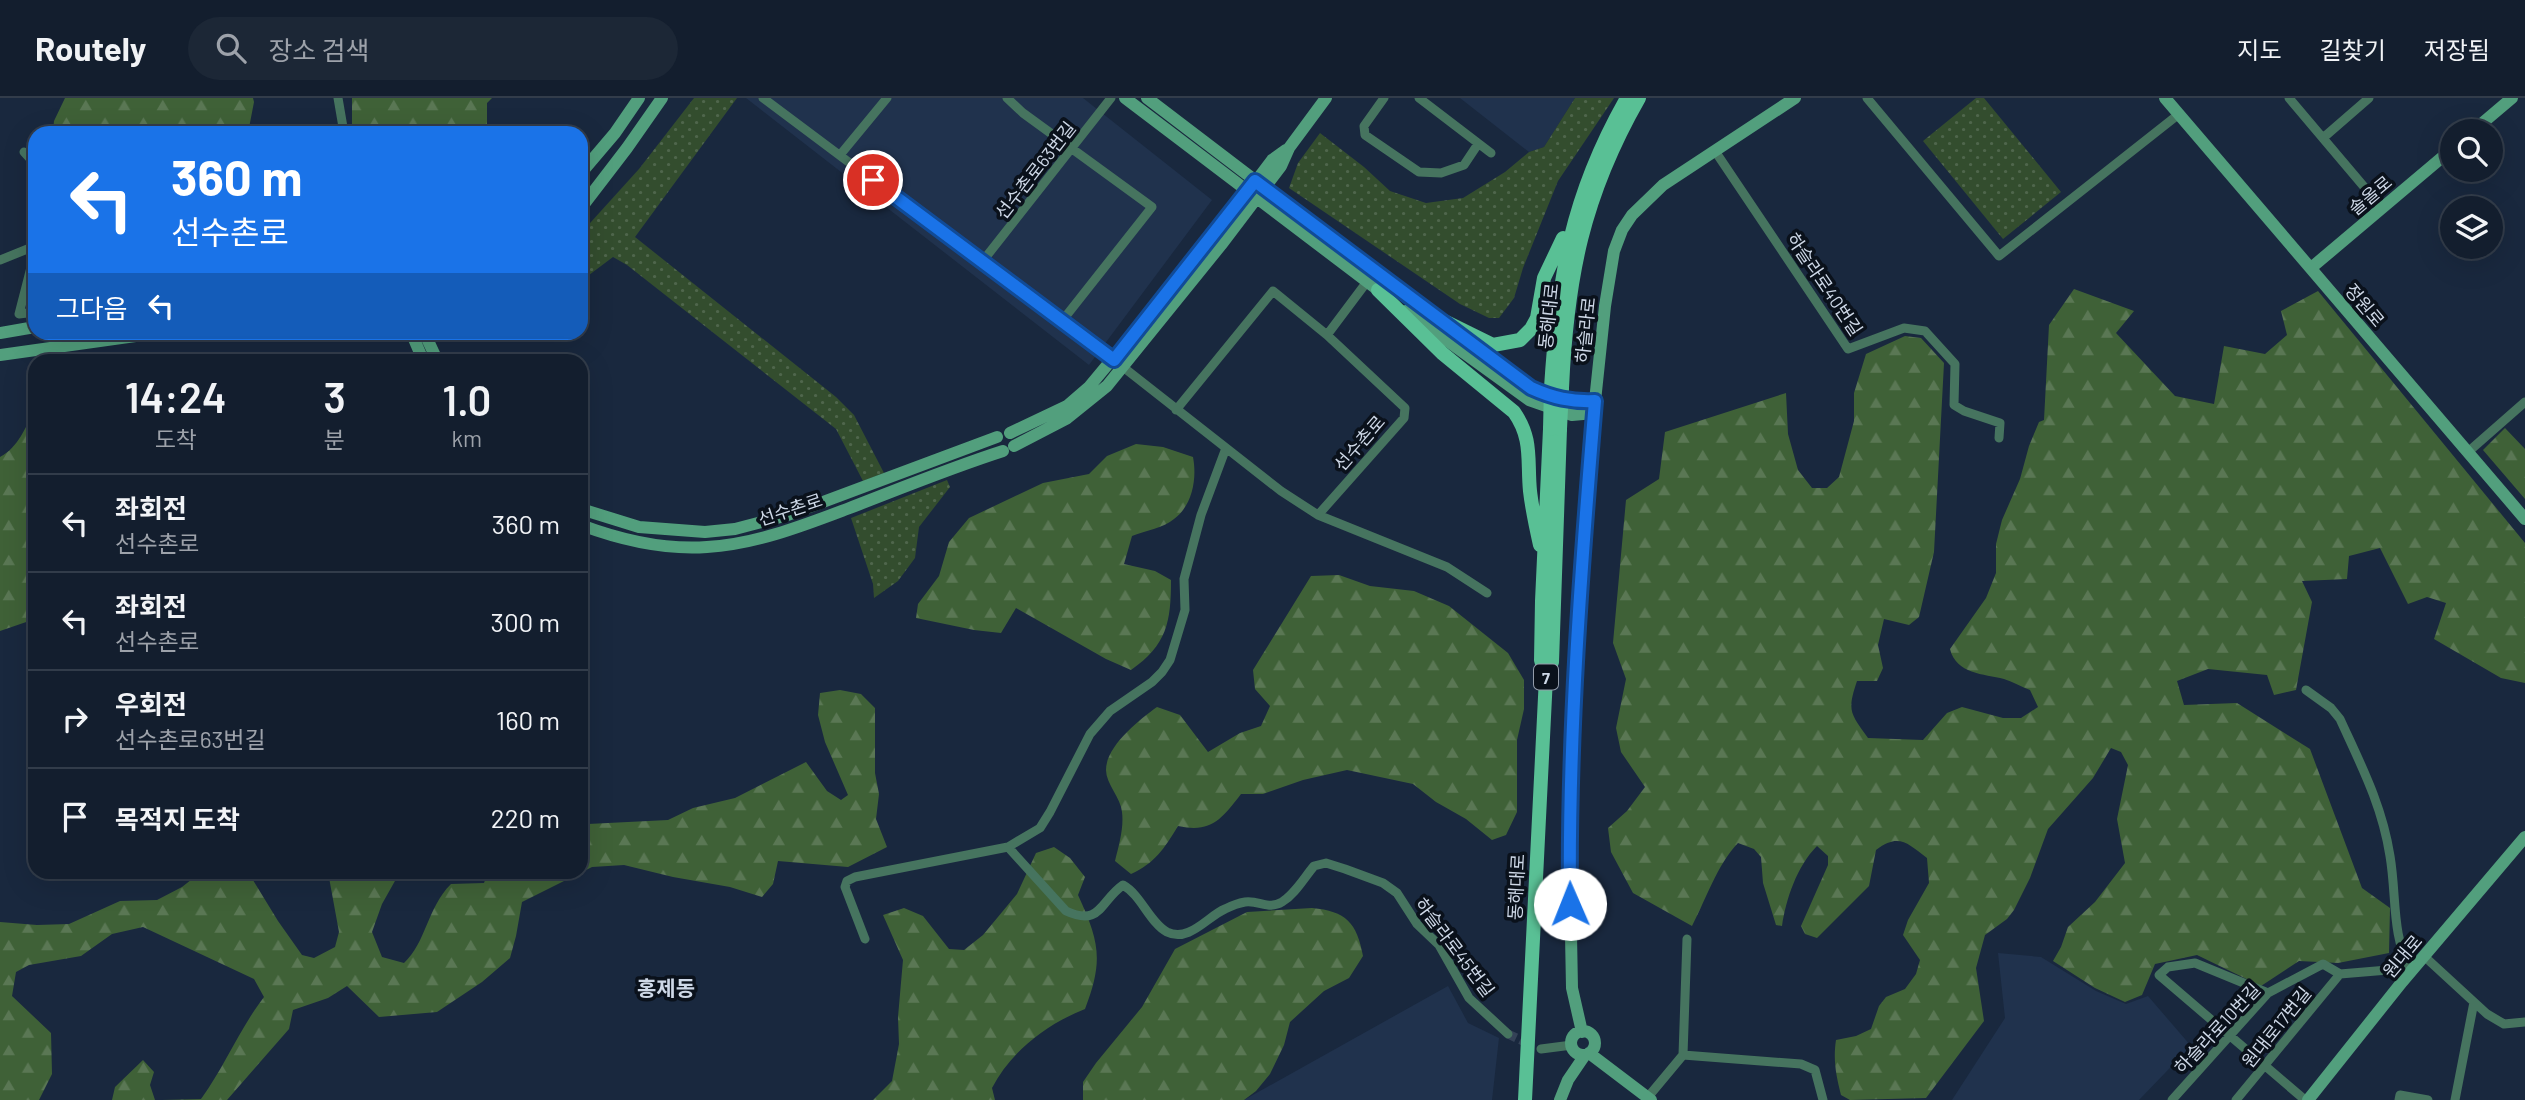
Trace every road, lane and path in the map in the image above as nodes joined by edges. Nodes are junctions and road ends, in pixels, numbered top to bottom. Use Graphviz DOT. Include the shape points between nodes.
graph roads {
  1 [pos="338,98"];
  2 [pos="639,98"];
  3 [pos="662,98"];
  4 [pos="763,98"];
  5 [pos="887,98"];
  6 [pos="1007,98"];
  7 [pos="1111,98"];
  8 [pos="1125,98"];
  9 [pos="1147,98"];
  10 [pos="1326,98"];
  11 [pos="1384,98"];
  12 [pos="1419,98"];
  13 [pos="1627,98"];
  14 [pos="1639,98"];
  15 [pos="1794,98"];
  16 [pos="1867,98"];
  17 [pos="2165,98"];
  18 [pos="2289,98"];
  19 [pos="2370,98"];
  20 [pos="2510,99"];
  21 [pos="2179,114"];
  22 [pos="2487,119"];
  23 [pos="343,126"];
  24 [pos="2323,138"];
  25 [pos="1478,144"];
  26 [pos="1072,149"];
  27 [pos="1715,150"];
  28 [pos="24,152"];
  29 [pos="1491,153"];
  30 [pos="840,155"];
  31 [pos="28,156"];
  32 [pos="2440,159"];
  33 [pos="588,165"];
  34 [pos="1256,190"];
  35 [pos="588,199"];
  36 [pos="1581,199"];
  37 [pos="2382,208"];
  38 [pos="28,249"];
  39 [pos="0,260"];
  40 [pos="982,262"];
  41 [pos="2311,268"];
  42 [pos="28,280"];
  43 [pos="1372,286"];
  44 [pos="28,313"];
  45 [pos="1430,314"];
  46 [pos="1062,321"];
  47 [pos="28,328"];
  48 [pos="0,333"];
  49 [pos="1326,335"];
  50 [pos="107,340"];
  51 [pos="0,355"];
  52 [pos="1118,363"];
  53 [pos="1557,388"];
  54 [pos="2525,402"];
  55 [pos="1595,407"];
  56 [pos="1176,410"];
  57 [pos="1555,429"];
  58 [pos="1004,435"];
  59 [pos="1999,438"];
  60 [pos="1226,448"];
  61 [pos="1009,449"];
  62 [pos="2468,452"];
  63 [pos="588,512"];
  64 [pos="1318,515"];
  65 [pos="604,518"];
  66 [pos="2525,519"];
  67 [pos="588,528"];
  68 [pos="600,532"];
  69 [pos="1544,571"];
  70 [pos="1487,593"];
  71 [pos="1546,677"];
  72 [pos="2306,690"];
  73 [pos="2525,837"];
  74 [pos="1008,847"];
  75 [pos="865,939"];
  76 [pos="1687,939"];
  77 [pos="2425,957"];
  78 [pos="2411,972"];
  79 [pos="2340,974"];
  80 [pos="2402,982"];
  81 [pos="2268,993"];
  82 [pos="2474,1002"];
  83 [pos="2525,1022"];
  84 [pos="1582,1032"];
  85 [pos="1508,1034"];
  86 [pos="2229,1036"];
  87 [pos="1572,1045"];
  88 [pos="1541,1049"];
  89 [pos="1587,1054"];
  90 [pos="1683,1055"];
  91 [pos="2264,1066"];
  92 [pos="1526,1097"];
  93 [pos="1649,1099"];
  94 [pos="1559,1100"];
  95 [pos="1823,1100"];
  96 [pos="2172,1100"];
  97 [pos="2236,1100"];
  98 [pos="2307,1100"];
  99 [pos="2399,1100"];
  100 [pos="2428,1100"];
  101 [pos="2455,1100"];
  1 -- 23 [label="street"];
  2 -- 33 [label="street"];
  3 -- 35 [label="street"];
  4 -- 30 [label="street"];
  5 -- 30 [label="street"];
  6 -- 26 [label="street"];
  7 -- 26 [label="street, 선수촌로63번길"];
  8 -- 34 [label="street"];
  9 -- 34 [label="street"];
  10 -- 34 [label="street, 선수촌로" via="1289,148 1272,160"];
  11 -- 25 [label="street" via="1364,126 1365,135 1419,172 1441,173 1464,165"];
  12 -- 25 [label="street"];
  13 -- 36 [label="main road, 동해대로 / 7"];
  14 -- 53 [label="main road, 동해대로 / 7" via="1601,175 1581,235"];
  15 -- 27 [label="street, 하슬라로"];
  16 -- 21 [label="street" via="1999,256"];
  17 -- 21 [label="street, 정원로"];
  18 -- 24 [label="street"];
  19 -- 24 [label="street"];
  20 -- 22 [label="street"];
  21 -- 41 [label="street, 정원로"];
  24 -- 37 [label="street"];
  25 -- 29 [label="street"];
  26 -- 40 [label="street, 선수촌로63번길"];
  26 -- 46 [label="street" via="1152,208"];
  27 -- 55 [label="street, 하슬라로" via="1663,185 1622,230 1609,271"];
  27 -- 59 [label="street, 하슬라로40번길" via="1848,349 1904,328 1925,331 1955,364 1954,405 2000,423"];
  28 -- 31 [label="street"];
  30 -- 40 [label="street"];
  32 -- 37 [label="street, 솔올로"];
  34 -- 43 [label="street"];
  34 -- 45 [label="street"];
  34 -- 52 [label="street, 선수촌로"];
  36 -- 45 [label="main road" via="1544,278 1537,318 1520,340 1493,345"];
  36 -- 53 [label="main road, 동해대로 / 7" via="1558,296"];
  37 -- 41 [label="street, 솔올로"];
  38 -- 39 [label="street"];
  40 -- 46 [label="street"];
  41 -- 62 [label="street, 정원로"];
  42 -- 44 [label="street" via="19,314"];
  43 -- 49 [label="street"];
  43 -- 55 [label="street" via="1529,400 1572,415"];
  43 -- 69 [label="main road" via="1521,422"];
  45 -- 55 [label="street" via="1531,388"];
  46 -- 52 [label="street"];
  47 -- 48 [label="street"];
  49 -- 56 [label="street, 선수촌로" via="1273,291"];
  49 -- 64 [label="street, 선수촌로" via="1405,408 1404,418"];
  50 -- 51 [label="street"];
  52 -- 56 [label="street"];
  52 -- 58 [label="street, 선수촌로" via="1067,406"];
  52 -- 61 [label="street, 선수촌로" via="1107,386 1066,419"];
  53 -- 57 [label="main road, 동해대로 / 7, bridge"];
  54 -- 62 [label="street"];
  55 -- 84 [label="street, 하슬라로" via="1569,830 1572,988"];
  56 -- 60 [label="street"];
  57 -- 69 [label="main road, 동해대로 / 7"];
  57 -- 71 [label="main road, 동해대로 / 7" via="1552,662"];
  58 -- 61 [label="street" via="997,445"];
  58 -- 65 [label="street, 선수촌로" via="789,515 735,529 674,531"];
  60 -- 64 [label="street"];
  60 -- 74 [label="street" via="1184,579 1185,610 1170,660 1152,682 1099,723 1040,828"];
  61 -- 68 [label="street, 선수촌로" via="793,529 738,543 673,546"];
  62 -- 66 [label="street, 정원로"];
  63 -- 65 [label="street, 선수촌로"];
  64 -- 70 [label="street" via="1447,568"];
  65 -- 68 [label="street"];
  67 -- 68 [label="street, 선수촌로"];
  69 -- 71 [label="main road, 동해대로 / 7" via="1541,660"];
  71 -- 92 [label="main road, 동해대로 / 7"];
  72 -- 78 [label="street" via="2340,719 2379,805 2390,857 2398,941"];
  73 -- 77 [label="street, 원대로"];
  74 -- 75 [label="street" via="847,881 845,887"];
  74 -- 85 [label="street, 하슬라로45번길" via="1066,911 1090,917 1123,885 1167,932 1177,934 1186,934 1222,909 1246,902 1279,905 1314,866 1326,863 1383,883 1397,893 1417,924 1439,945 1469,998"];
  76 -- 90 [label="street"];
  77 -- 78 [label="street, 원대로"];
  77 -- 82 [label="street"];
  78 -- 80 [label="street, 원대로"];
  79 -- 80 [label="street, 하슬라로10번길" via="2388,970"];
  79 -- 81 [label="street, 하슬라로10번길" via="2323,964"];
  79 -- 91 [label="street, 원대로17번길"];
  80 -- 98 [label="street, 원대로"];
  81 -- 86 [label="street, 하슬라로10번길"];
  81 -- 86 [label="street" via="2195,963 2168,967 2159,975"];
  82 -- 83 [label="street" via="2504,1024"];
  82 -- 101 [label="street"];
  84 -- 87 [label="street" via="1573,1037"];
  84 -- 89 [label="street" via="1594,1039"];
  86 -- 91 [label="street"];
  86 -- 96 [label="street, 하슬라로10번길"];
  87 -- 88 [label="street"];
  87 -- 89 [label="street" via="1575,1051"];
  89 -- 93 [label="street"];
  89 -- 94 [label="street"];
  90 -- 93 [label="street"];
  90 -- 95 [label="street" via="1801,1064 1815,1070"];
  91 -- 97 [label="street, 원대로17번길"];
  91 -- 98 [label="street"];
  99 -- 100 [label="street" via="2400,1095"];
}
